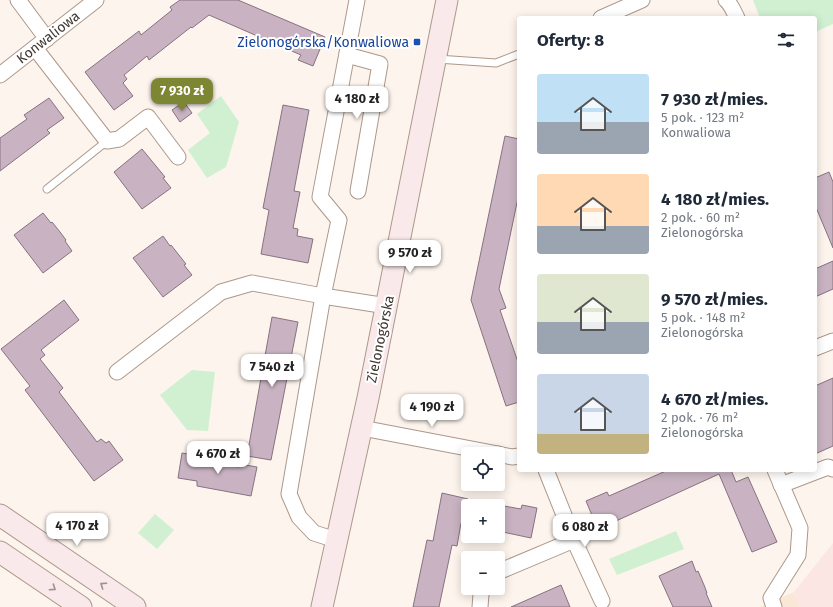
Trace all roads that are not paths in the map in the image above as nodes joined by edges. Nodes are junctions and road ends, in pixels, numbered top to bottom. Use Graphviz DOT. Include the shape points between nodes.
graph roads {
  1 [pos="18,0"];
  2 [pos="96,0"];
  3 [pos="357,0"];
  4 [pos="447,0"];
  5 [pos="642,0"];
  6 [pos="726,0"];
  7 [pos="606,16"];
  8 [pos="736,16"];
  9 [pos="47,39"];
  10 [pos="34,48"];
  11 [pos="347,55"];
  12 [pos="517,55"];
  13 [pos="436,59"];
  14 [pos="0,74"];
  15 [pos="107,141"];
  16 [pos="178,157"];
  17 [pos="46,189"];
  18 [pos="358,191"];
  19 [pos="323,296"];
  20 [pos="387,306"];
  21 [pos="833,341"];
  22 [pos="817,347"];
  23 [pos="116,372"];
  24 [pos="362,428"];
  25 [pos="461,447"];
  26 [pos="505,456"];
  27 [pos="517,456"];
  28 [pos="833,469"];
  29 [pos="817,471"];
  30 [pos="547,472"];
  31 [pos="776,472"];
  32 [pos="815,472"];
  33 [pos="781,485"];
  34 [pos="0,515"];
  35 [pos="336,540"];
  36 [pos="574,540"];
  37 [pos="1,555"];
  38 [pos="505,569"];
  39 [pos="481,595"];
  40 [pos="602,601"];
  41 [pos="81,607"];
  42 [pos="135,607"];
  43 [pos="322,607"];
  44 [pos="480,607"];
  45 [pos="774,607"];
  1 -- 9 [label="street"];
  2 -- 9 [label="street, Konwaliowa"];
  3 -- 11 [label="street"];
  4 -- 13 [label="street, Zielonogórska"];
  5 -- 7 [label="street"];
  6 -- 8 [label="street"];
  9 -- 10 [label="street, Konwaliowa"];
  10 -- 14 [label="street, Konwaliowa"];
  10 -- 15 [label="street"];
  11 -- 18 [label="street" via="380,64"];
  11 -- 19 [label="street" via="320,197 339,220"];
  12 -- 13 [label="lane" via="496,63"];
  13 -- 20 [label="street, Zielonogórska"];
  15 -- 16 [label="street" via="119,139 148,118"];
  15 -- 17 [label="lane"];
  19 -- 20 [label="street"];
  19 -- 23 [label="street" via="252,282 221,292"];
  19 -- 35 [label="street" via="289,494 299,517 314,533"];
  20 -- 24 [label="street, Zielonogórska"];
  21 -- 22 [label="street"];
  24 -- 25 [label="street"];
  24 -- 35 [label="street, Zielonogórska"];
  26 -- 27 [label="street"];
  28 -- 29 [label="street" via="828,467"];
  30 -- 36 [label="street"];
  31 -- 33 [label="street"];
  32 -- 33 [label="street"];
  33 -- 45 [label="street" via="800,528 798,555 771,598"];
  42 -- 34 [label="street, one-way"];
  35 -- 43 [label="street, Zielonogórska"];
  36 -- 38 [label="street"];
  36 -- 40 [label="street"];
  37 -- 41 [label="street, one-way"];
  39 -- 44 [label="street"];
}
